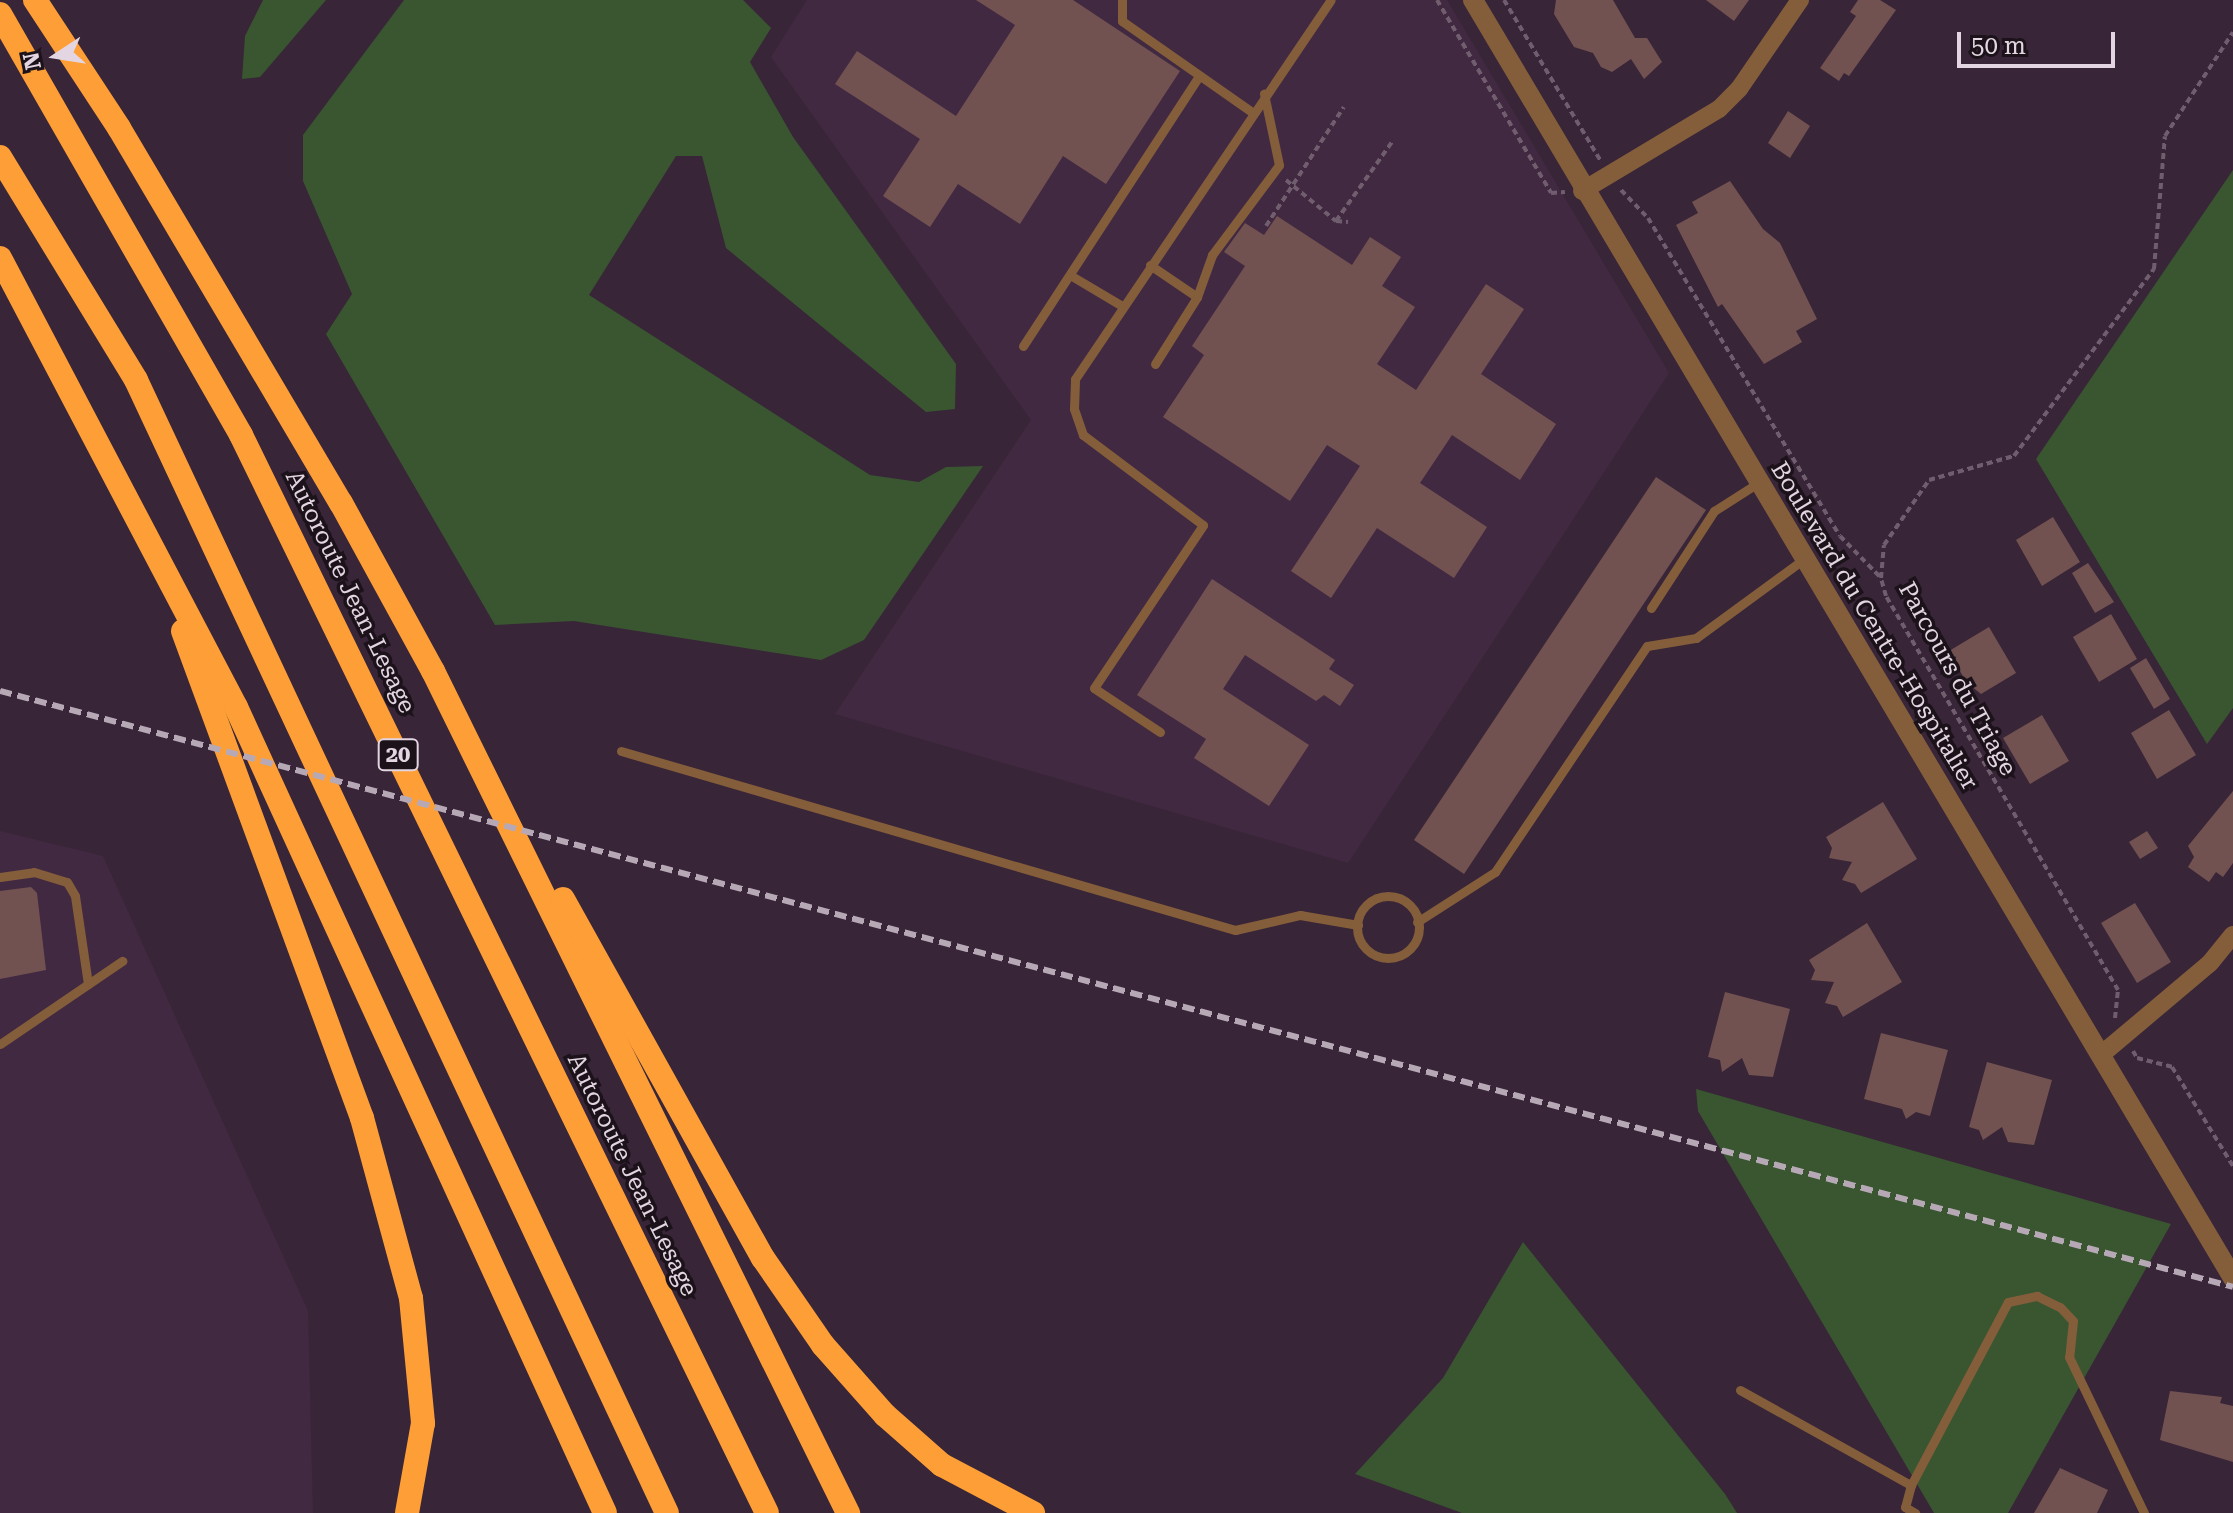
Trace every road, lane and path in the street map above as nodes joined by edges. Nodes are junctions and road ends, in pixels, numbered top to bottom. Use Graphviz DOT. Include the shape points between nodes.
graph roads {
  1 [pos="35,0"];
  2 [pos="1122,0"];
  3 [pos="1331,0"];
  4 [pos="1437,0"];
  5 [pos="1473,0"];
  6 [pos="1504,0"];
  7 [pos="1800,0"];
  8 [pos="0,14"];
  9 [pos="2233,32"];
  10 [pos="1199,76"];
  11 [pos="1264,94"];
  12 [pos="1344,107"];
  13 [pos="1252,112"];
  14 [pos="1392,142"];
  15 [pos="0,157"];
  16 [pos="1279,165"];
  17 [pos="1610,175"];
  18 [pos="1291,188"];
  19 [pos="1582,191"];
  20 [pos="1336,221"];
  21 [pos="1348,222"];
  22 [pos="1266,226"];
  23 [pos="0,258"];
  24 [pos="1150,265"];
  25 [pos="1070,275"];
  26 [pos="1197,297"];
  27 [pos="1122,306"];
  28 [pos="1023,346"];
  29 [pos="1155,364"];
  30 [pos="1758,483"];
  31 [pos="135,506"];
  32 [pos="1804,559"];
  33 [pos="1881,578"];
  34 [pos="1651,608"];
  35 [pos="433,671"];
  36 [pos="1160,732"];
  37 [pos="621,751"];
  38 [pos="0,877"];
  39 [pos="1417,922"];
  40 [pos="1358,925"];
  41 [pos="2233,935"];
  42 [pos="122,961"];
  43 [pos="88,984"];
  44 [pos="2124,1035"];
  45 [pos="0,1044"];
  46 [pos="2102,1054"];
  47 [pos="2233,1166"];
  48 [pos="2233,1278"];
  49 [pos="1740,1390"];
  50 [pos="1911,1485"];
  51 [pos="407,1513"];
  52 [pos="605,1513"];
  53 [pos="667,1513"];
  54 [pos="767,1513"];
  55 [pos="848,1513"];
  56 [pos="1033,1513"];
  57 [pos="1915,1513"];
  58 [pos="2144,1513"];
  1 -- 35 [label="highway" via="127,142 341,503"];
  2 -- 10 [label="lane" via="1122,21"];
  3 -- 11 [label="lane"];
  4 -- 19 [label="path" via="1551,193"];
  5 -- 19 [label="street, Boulevard du Centre-Hospitalier"];
  6 -- 17 [label="path"];
  7 -- 17 [label="street" via="1739,89 1719,109"];
  8 -- 54 [label="highway, Autoroute Jean-Lesage / 20" via="241,435"];
  9 -- 33 [label="path, Parcours du Triage" via="2165,136 2154,269 2014,456 1929,480 1884,545"];
  10 -- 13 [label="lane"];
  10 -- 25 [label="lane"];
  11 -- 13 [label="lane"];
  11 -- 16 [label="lane"];
  12 -- 18 [label="path"];
  13 -- 24 [label="lane"];
  14 -- 20 [label="path"];
  15 -- 53 [label="highway" via="136,380"];
  16 -- 18 [label="path"];
  16 -- 26 [label="lane" via="1212,255"];
  17 -- 19 [label="street"];
  17 -- 33 [label="path" via="1648,218 1840,536"];
  18 -- 20 [label="path"];
  18 -- 22 [label="path"];
  19 -- 30 [label="street, Boulevard du Centre-Hospitalier"];
  20 -- 21 [label="path"];
  23 -- 31 [label="highway"];
  24 -- 26 [label="lane"];
  24 -- 27 [label="lane"];
  25 -- 27 [label="lane"];
  25 -- 28 [label="lane"];
  26 -- 29 [label="lane"];
  27 -- 36 [label="lane" via="1075,379 1074,409 1083,435 1203,525 1094,688"];
  30 -- 32 [label="street, Boulevard du Centre-Hospitalier"];
  30 -- 34 [label="lane" via="1714,511"];
  31 -- 51 [label="highway" via="279,882 362,1118 407,1283 423,1423"];
  31 -- 52 [label="highway" via="249,735"];
  32 -- 39 [label="lane" via="1696,638 1647,646 1495,872"];
  32 -- 46 [label="street, Boulevard du Centre-Hospitalier"];
  33 -- 44 [label="path, Parcours du Triage" via="1886,596 2118,990 2112,1013"];
  35 -- 55 [label="highway"];
  35 -- 56 [label="highway" via="763,1258 823,1345 885,1415 942,1465"];
  37 -- 40 [label="lane" via="1235,930 1300,915"];
  38 -- 43 [label="lane" via="34,872 67,882 75,896"];
  39 -- 40 [label="lane" via="1405,902 1386,897 1368,903"];
  39 -- 40 [label="lane" via="1413,945 1388,958 1363,946"];
  41 -- 44 [label="street" via="2210,963"];
  42 -- 43 [label="lane"];
  43 -- 45 [label="lane"];
  44 -- 46 [label="street"];
  44 -- 47 [label="path" via="2137,1058 2172,1067"];
  46 -- 48 [label="street, Boulevard du Centre-Hospitalier"];
  49 -- 50 [label="lane"];
  50 -- 57 [label="lane" via="1905,1507"];
  50 -- 58 [label="lane" via="2008,1302 2037,1296 2060,1307 2073,1321 2069,1357"];
}
